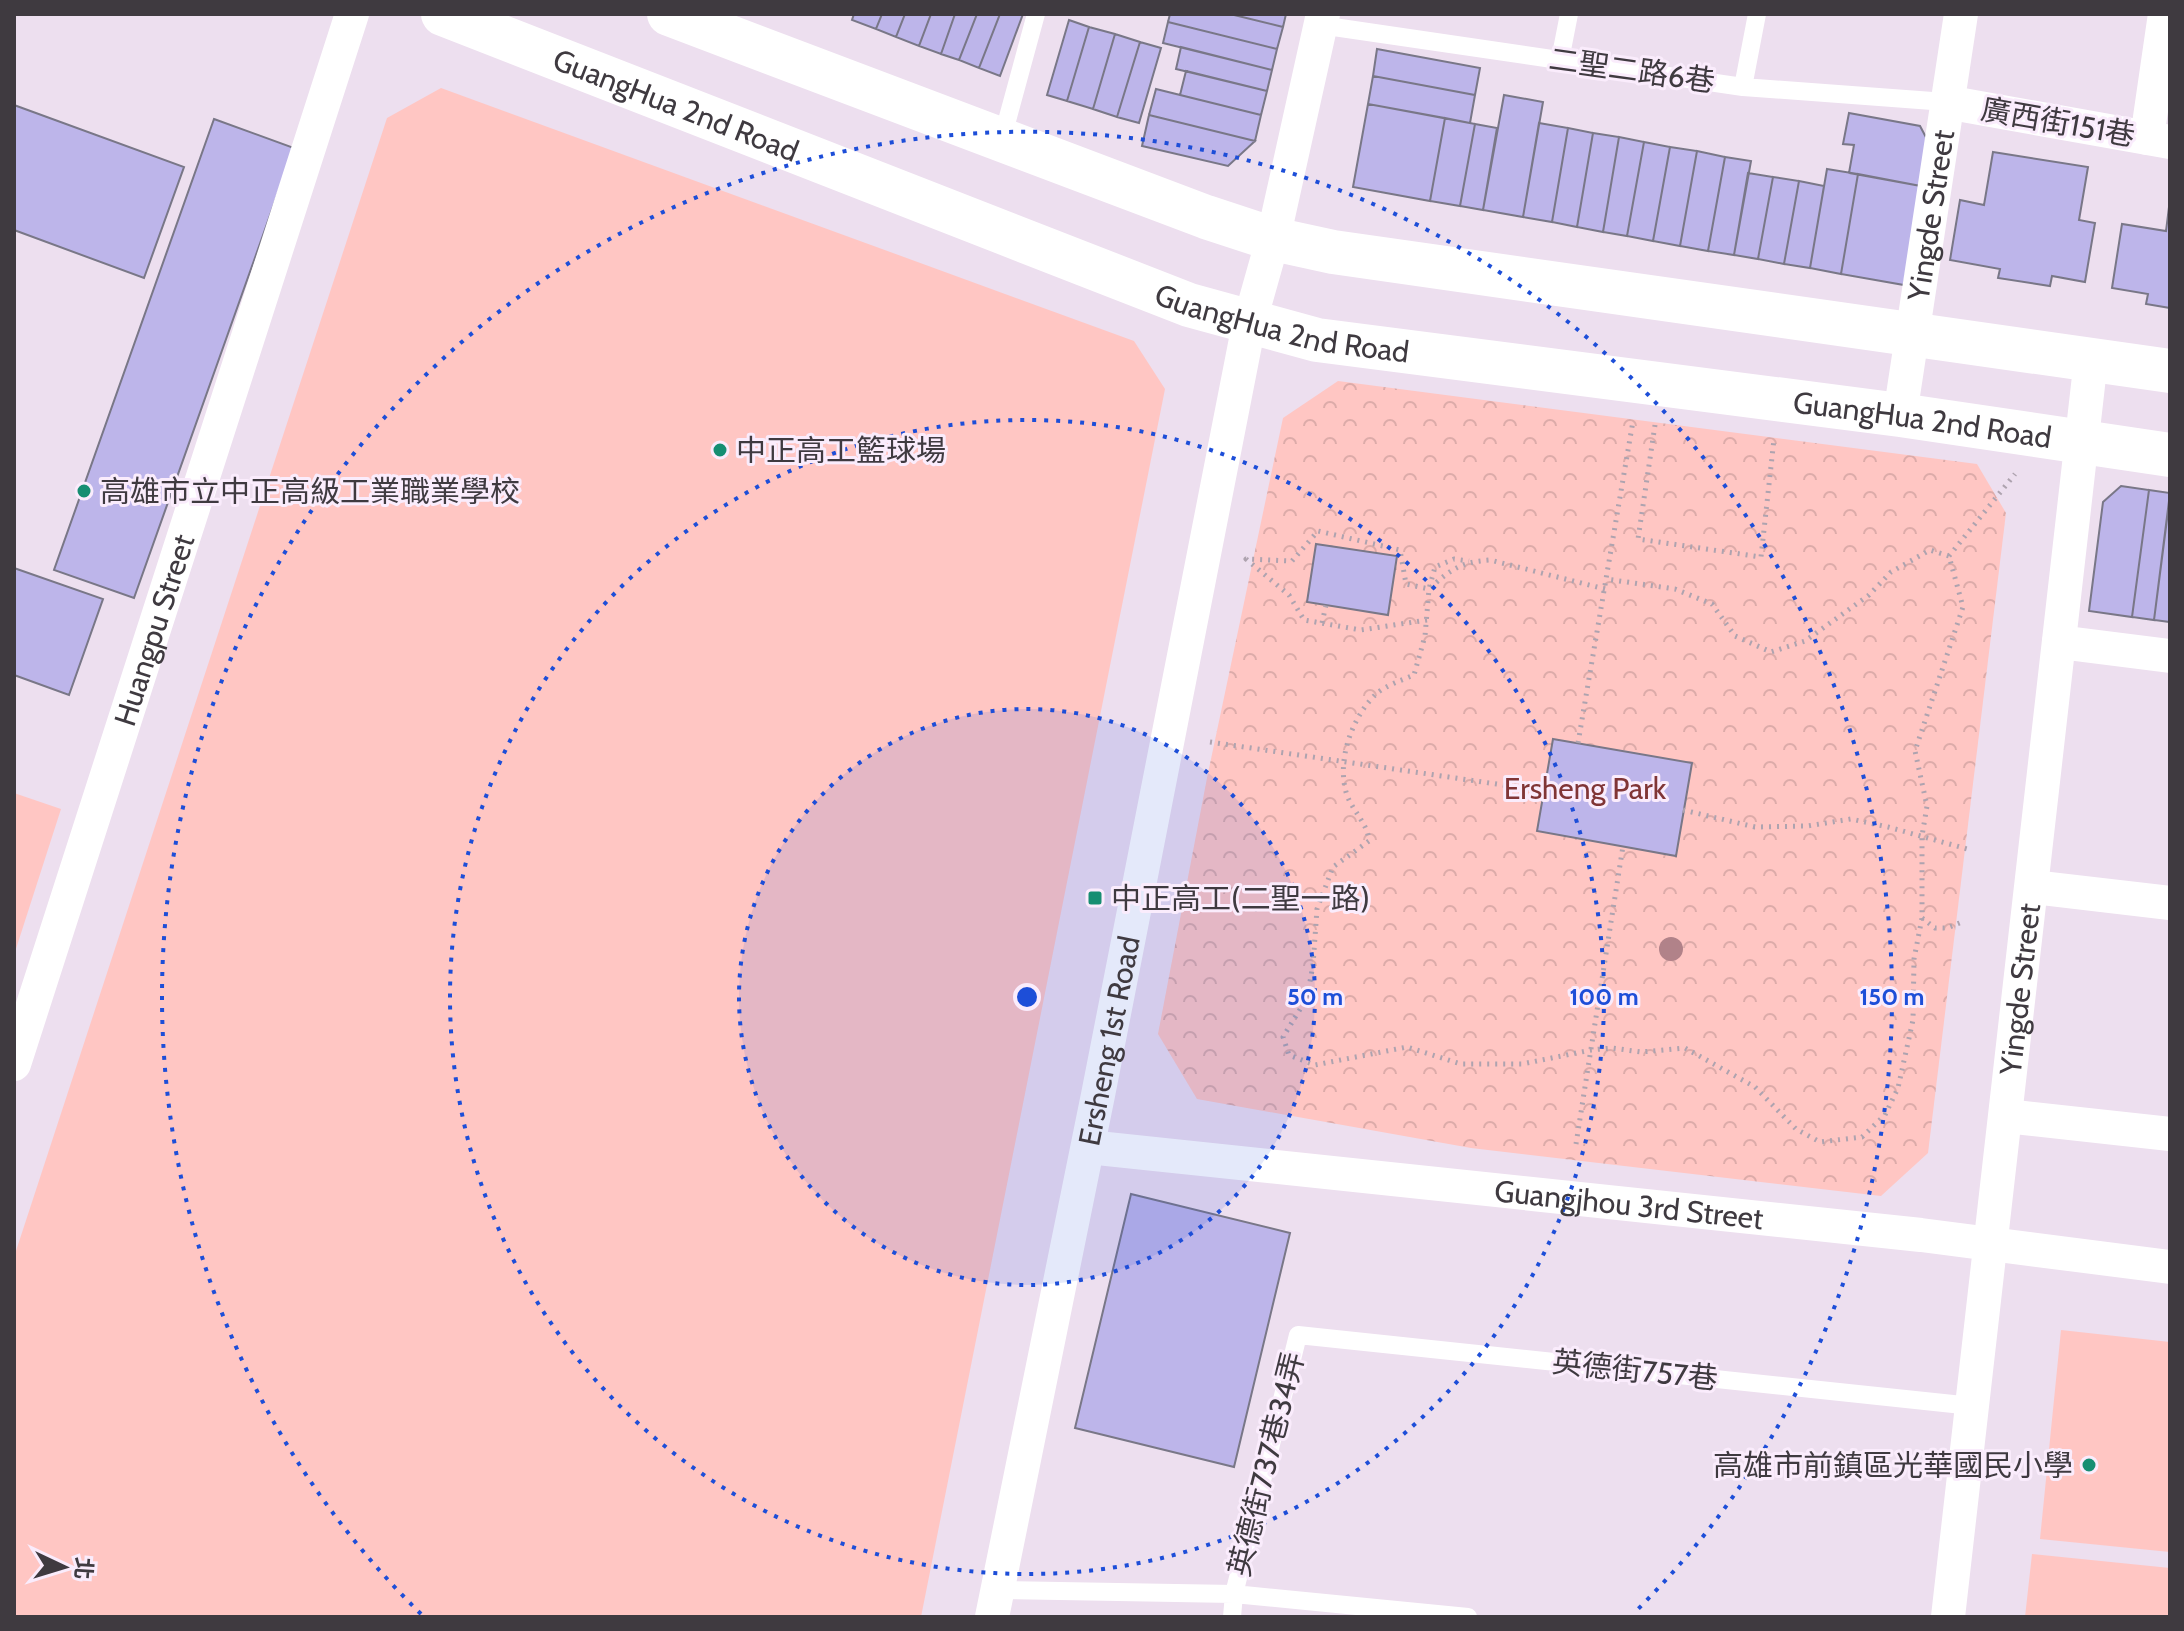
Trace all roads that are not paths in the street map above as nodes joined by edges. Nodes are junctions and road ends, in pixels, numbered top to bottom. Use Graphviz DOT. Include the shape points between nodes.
graph roads {
  1 [pos="352,14"];
  2 [pos="443,14"];
  3 [pos="669,14"];
  4 [pos="1036,14"];
  5 [pos="1569,14"];
  6 [pos="1757,14"];
  7 [pos="1961,14"];
  8 [pos="2165,14"];
  9 [pos="1322,20"];
  10 [pos="1560,60"];
  11 [pos="1743,87"];
  12 [pos="1946,102"];
  13 [pos="1002,139"];
  14 [pos="2159,140"];
  15 [pos="1273,239"];
  16 [pos="1249,324"];
  17 [pos="1913,333"];
  18 [pos="2091,359"];
  19 [pos="2170,371"];
  20 [pos="1900,415"];
  21 [pos="2081,442"];
  22 [pos="2170,455"];
  23 [pos="2059,642"];
  24 [pos="2170,656"];
  25 [pos="2032,887"];
  26 [pos="2170,903"];
  27 [pos="14,1064"];
  28 [pos="2006,1116"];
  29 [pos="2170,1134"];
  30 [pos="1088,1147"];
  31 [pos="1991,1243"];
  32 [pos="2170,1267"];
  33 [pos="1298,1335"];
  34 [pos="1972,1406"];
  35 [pos="1234,1594"];
  36 [pos="994,1604"];
  37 [pos="1232,1617"];
  38 [pos="1468,1617"];
  39 [pos="1948,1617"];
  1 -- 27 [label="street, Huangpu Street"];
  2 -- 16 [label="street, GuangHua 2nd Road"];
  3 -- 13 [label="street"];
  4 -- 13 [label="lane"];
  5 -- 10 [label="lane"];
  6 -- 11 [label="lane"];
  7 -- 12 [label="street, Yingde Street"];
  8 -- 14 [label="street"];
  9 -- 10 [label="lane, 二聖二路6巷"];
  9 -- 15 [label="street, Ersheng 1st Road"];
  10 -- 11 [label="lane, 二聖二路6巷"];
  11 -- 12 [label="lane, 二聖二路6巷"];
  12 -- 14 [label="street, 廣西街151巷"];
  12 -- 17 [label="street, Yingde Street"];
  13 -- 15 [label="street"];
  15 -- 16 [label="street, Ersheng 1st Road"];
  15 -- 17 [label="street" via="1333,252"];
  16 -- 20 [label="street, GuangHua 2nd Road" via="1317,340"];
  16 -- 30 [label="street, Ersheng 1st Road"];
  17 -- 18 [label="street"];
  17 -- 20 [label="street, Yingde Street"];
  18 -- 19 [label="street"];
  18 -- 21 [label="street, Yingde Street"];
  20 -- 21 [label="street, GuangHua 2nd Road"];
  21 -- 22 [label="street, GuangHua 2nd Road"];
  21 -- 23 [label="street, Yingde Street"];
  23 -- 24 [label="street"];
  23 -- 25 [label="street, Yingde Street"];
  25 -- 26 [label="street"];
  25 -- 28 [label="street, Yingde Street"];
  28 -- 29 [label="street"];
  28 -- 31 [label="street, Yingde Street"];
  30 -- 31 [label="street, Guangjhou 3rd Street"];
  30 -- 36 [label="street, Ersheng 1st Road"];
  31 -- 32 [label="street, Guangjhou 3rd Street"];
  31 -- 34 [label="street, Yingde Street"];
  33 -- 34 [label="lane, 英德街757巷"];
  33 -- 35 [label="lane, 英德街737巷34弄"];
  34 -- 39 [label="street, Yingde Street"];
  35 -- 36 [label="lane"];
  35 -- 37 [label="lane, 英德街737巷34弄"];
  35 -- 38 [label="lane"];
}
